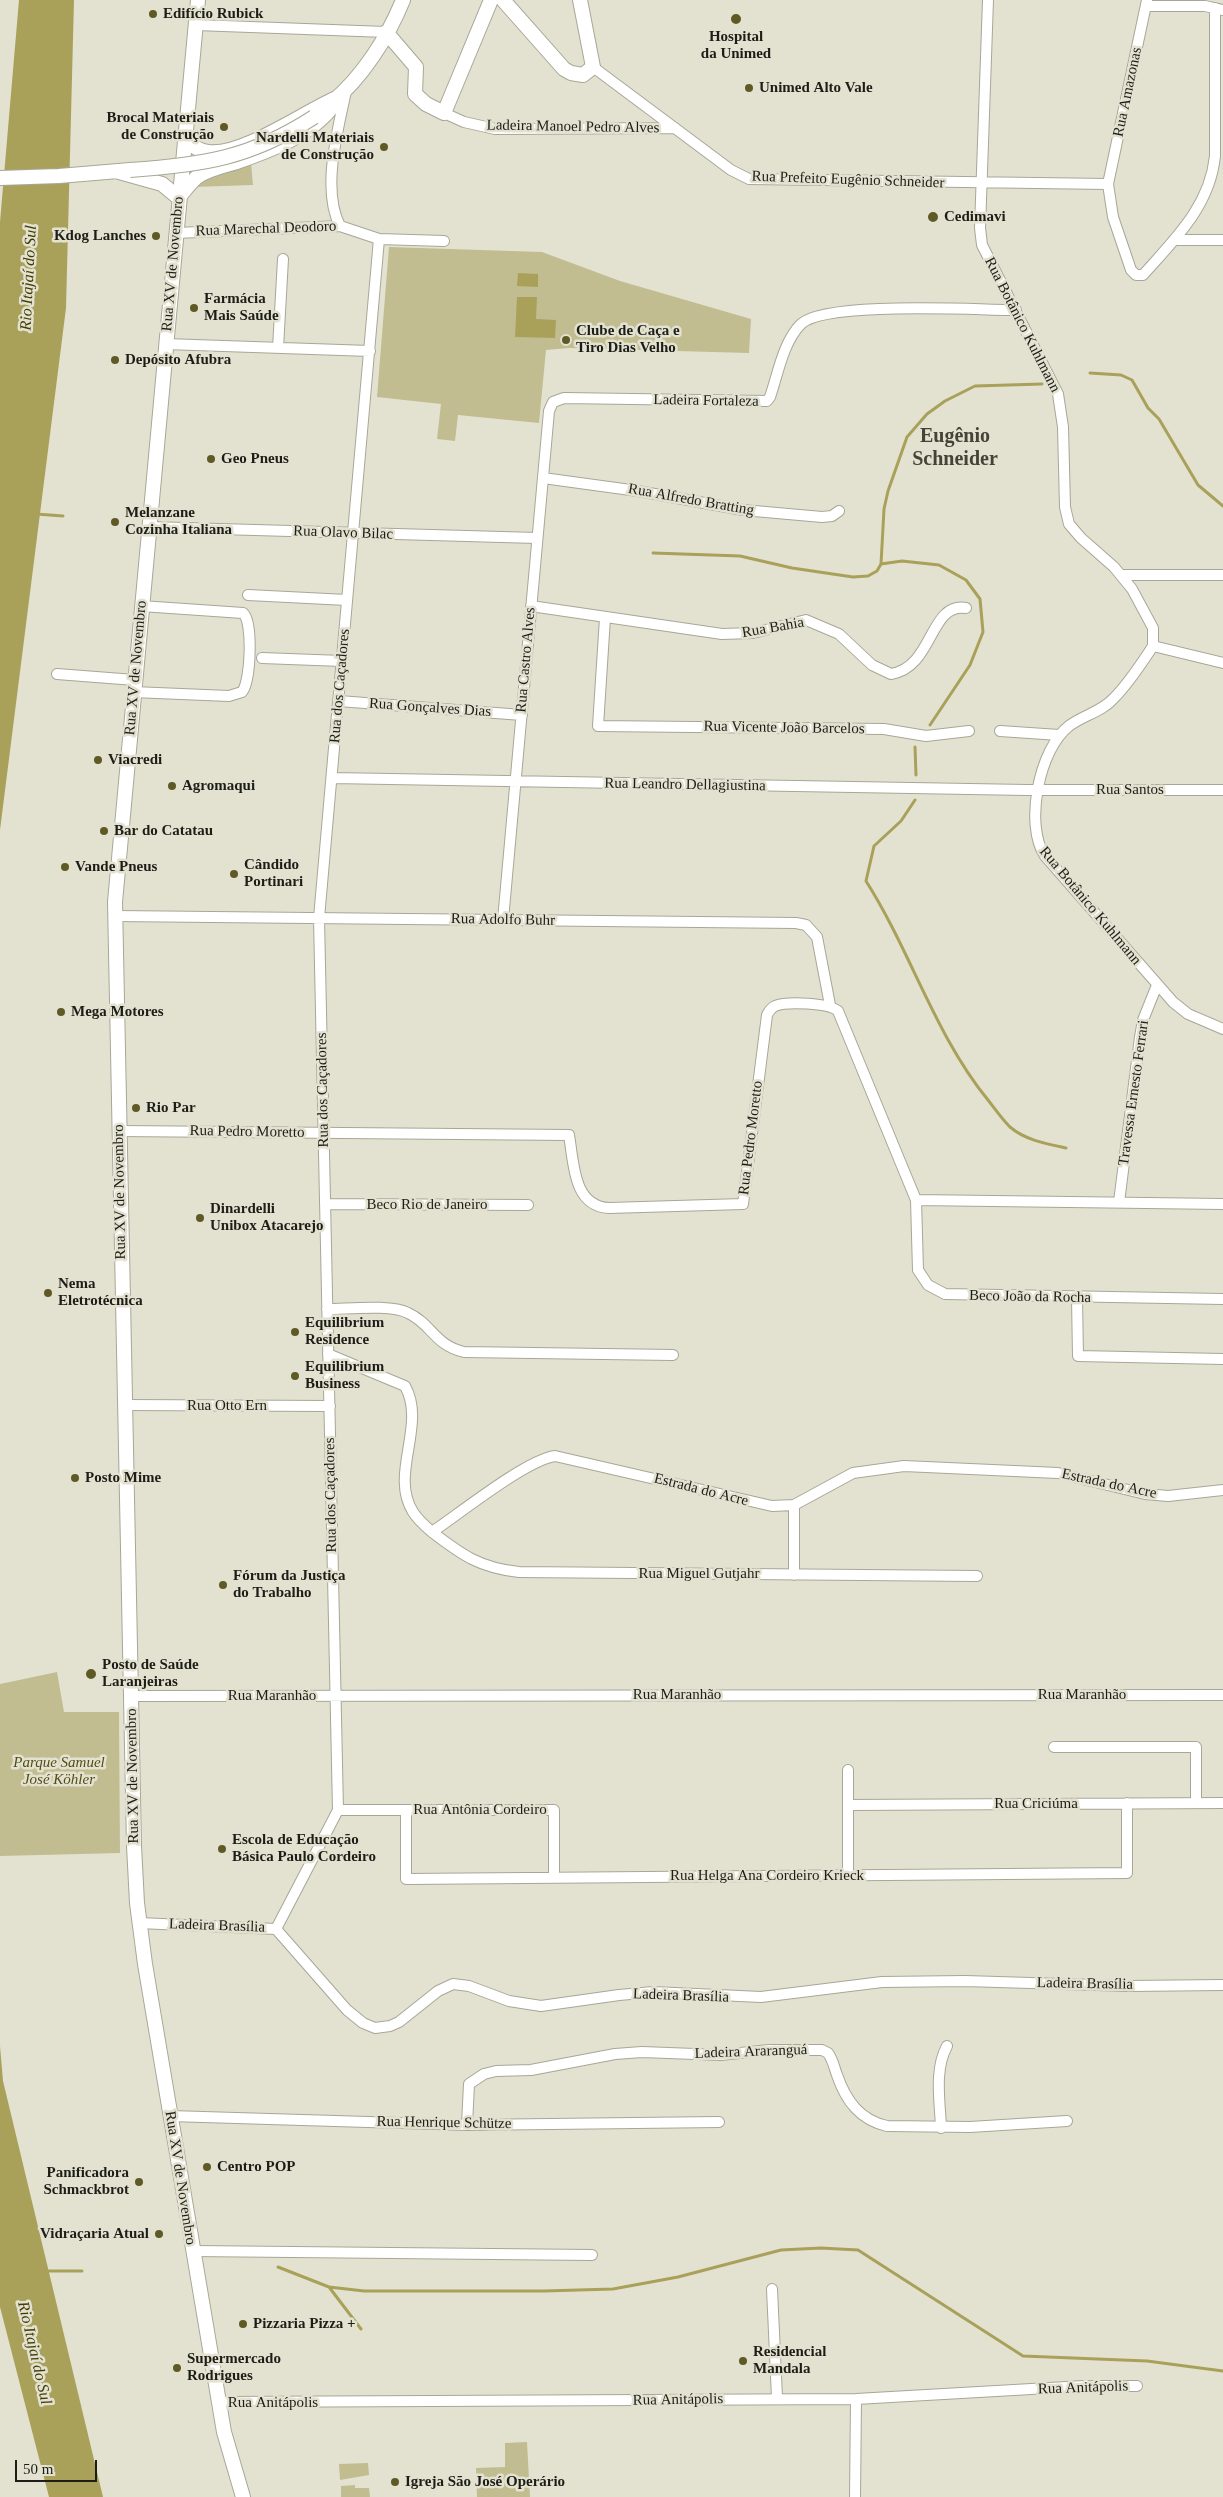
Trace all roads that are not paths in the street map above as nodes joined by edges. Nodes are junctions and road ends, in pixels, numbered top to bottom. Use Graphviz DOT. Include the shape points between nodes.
graph roads {
  1 [pos="198,0"];
  2 [pos="403,0"];
  3 [pos="491,0"];
  4 [pos="503,0"];
  5 [pos="580,0"];
  6 [pos="988,0"];
  7 [pos="1147,3"];
  8 [pos="1219,9"];
  9 [pos="196,25"];
  10 [pos="386,32"];
  11 [pos="593,67"];
  12 [pos="342,93"];
  13 [pos="444,113"];
  14 [pos="315,120"];
  15 [pos="675,128"];
  16 [pos="337,133"];
  17 [pos="185,140"];
  18 [pos="240,145"];
  19 [pos="268,150"];
  20 [pos="220,153"];
  21 [pos="112,171"];
  22 [pos="208,171"];
  23 [pos="0,178"];
  24 [pos="981,183"];
  25 [pos="1108,184"];
  26 [pos="179,198"];
  27 [pos="340,226"];
  28 [pos="176,233"];
  29 [pos="379,239"];
  30 [pos="1174,240"];
  31 [pos="1223,240"];
  32 [pos="444,241"];
  33 [pos="283,258"];
  34 [pos="1016,310"];
  35 [pos="165,344"];
  36 [pos="278,348"];
  37 [pos="370,351"];
  38 [pos="553,402"];
  39 [pos="543,478"];
  40 [pos="839,511"];
  41 [pos="149,527"];
  42 [pos="354,533"];
  43 [pos="537,538"];
  44 [pos="1122,575"];
  45 [pos="1223,575"];
  46 [pos="248,595"];
  47 [pos="348,600"];
  48 [pos="141,606"];
  49 [pos="531,606"];
  50 [pos="966,608"];
  51 [pos="605,618"];
  52 [pos="1153,646"];
  53 [pos="262,658"];
  54 [pos="342,661"];
  55 [pos="1223,663"];
  56 [pos="57,674"];
  57 [pos="134,686"];
  58 [pos="338,701"];
  59 [pos="522,715"];
  60 [pos="969,731"];
  61 [pos="1000,731"];
  62 [pos="1059,735"];
  63 [pos="332,778"];
  64 [pos="516,782"];
  65 [pos="1038,790"];
  66 [pos="1223,790"];
  67 [pos="115,916"];
  68 [pos="319,918"];
  69 [pos="503,920"];
  70 [pos="1157,986"];
  71 [pos="830,1005"];
  72 [pos="1223,1029"];
  73 [pos="119,1131"];
  74 [pos="324,1133"];
  75 [pos="916,1200"];
  76 [pos="1119,1202"];
  77 [pos="325,1204"];
  78 [pos="1223,1204"];
  79 [pos="528,1205"];
  80 [pos="1077,1298"];
  81 [pos="1223,1299"];
  82 [pos="328,1309"];
  83 [pos="328,1354"];
  84 [pos="673,1356"];
  85 [pos="1223,1359"];
  86 [pos="125,1406"];
  87 [pos="330,1406"];
  88 [pos="1223,1490"];
  89 [pos="794,1505"];
  90 [pos="432,1532"];
  91 [pos="794,1574"];
  92 [pos="977,1576"];
  93 [pos="1223,1694"];
  94 [pos="131,1696"];
  95 [pos="335,1696"];
  96 [pos="1054,1747"];
  97 [pos="848,1770"];
  98 [pos="1127,1803"];
  99 [pos="1196,1803"];
  100 [pos="1223,1803"];
  101 [pos="848,1805"];
  102 [pos="338,1810"];
  103 [pos="406,1810"];
  104 [pos="848,1875"];
  105 [pos="554,1877"];
  106 [pos="139,1923"];
  107 [pos="276,1929"];
  108 [pos="1223,1985"];
  109 [pos="947,2046"];
  110 [pos="170,2116"];
  111 [pos="719,2122"];
  112 [pos="1067,2122"];
  113 [pos="467,2125"];
  114 [pos="941,2128"];
  115 [pos="192,2251"];
  116 [pos="592,2255"];
  117 [pos="772,2288"];
  118 [pos="1137,2386"];
  119 [pos="777,2398"];
  120 [pos="856,2399"];
  121 [pos="219,2402"];
  122 [pos="243,2497"];
  123 [pos="855,2497"];
  1 -- 9 [label="main road, Rua XV de Novembro"];
  2 -- 10 [label="main road"];
  3 -- 13 [label="main road"];
  4 -- 11 [label="main road" via="564,69 583,75"];
  5 -- 11 [label="main road"];
  6 -- 24 [label="street, Rua Botânico Kuhlmann"];
  7 -- 8 [label="street"];
  7 -- 25 [label="street, Rua Amazonas"];
  8 -- 30 [label="street" via="1214,168 1203,200"];
  9 -- 10 [label="street"];
  9 -- 17 [label="main road, Rua XV de Novembro"];
  10 -- 12 [label="main road"];
  10 -- 13 [label="main road" via="416,67 415,94"];
  11 -- 15 [label="street, Rua Prefeito Eugênio Schneider"];
  12 -- 14 [label="main road"];
  12 -- 16 [label="street"];
  12 -- 18 [label="main road" via="284,127"];
  13 -- 15 [label="street, Ladeira Manoel Pedro Alves" via="474,125 506,129"];
  14 -- 16 [label="street"];
  14 -- 19 [label="main road"];
  14 -- 21 [label="main road, bridge" via="240,155 189,166"];
  15 -- 24 [label="street, Rua Prefeito Eugênio Schneider" via="731,170 749,179"];
  16 -- 27 [label="street" via="332,190 334,213"];
  17 -- 20 [label="main road" via="200,150"];
  17 -- 26 [label="main road, Rua XV de Novembro"];
  18 -- 19 [label="main road"];
  18 -- 20 [label="main road"];
  19 -- 22 [label="main road"];
  20 -- 22 [label="main road"];
  21 -- 23 [label="main road"];
  21 -- 26 [label="main road" via="162,184"];
  22 -- 26 [label="main road" via="191,182"];
  24 -- 25 [label="street, Rua Prefeito Eugênio Schneider"];
  24 -- 34 [label="street, Rua Botânico Kuhlmann" via="982,245"];
  25 -- 30 [label="street" via="1113,217 1131,270 1136,275 1143,275"];
  26 -- 28 [label="main road, Rua XV de Novembro"];
  27 -- 28 [label="street, Rua Marechal Deodoro"];
  27 -- 29 [label="street, Rua Marechal Deodoro"];
  28 -- 35 [label="main road, Rua XV de Novembro"];
  29 -- 32 [label="street, Rua Marechal Deodoro"];
  29 -- 37 [label="street, Rua dos Caçadores"];
  30 -- 31 [label="street"];
  33 -- 36 [label="street"];
  34 -- 38 [label="street, Ladeira Fortaleza" via="861,309 814,316 802,323 794,334 767,401 564,398"];
  34 -- 44 [label="street, Rua Botânico Kuhlmann" via="1058,394 1063,427 1065,508 1069,524"];
  35 -- 36 [label="street"];
  35 -- 41 [label="main road, Rua XV de Novembro"];
  36 -- 37 [label="street"];
  37 -- 42 [label="street, Rua dos Caçadores"];
  38 -- 39 [label="street, Rua Castro Alves" via="548,411"];
  39 -- 40 [label="street, Rua Alfredo Bratting" via="638,490 744,510 822,517"];
  39 -- 43 [label="street, Rua Castro Alves"];
  41 -- 42 [label="street, Rua Olavo Bilac"];
  41 -- 48 [label="main road, Rua XV de Novembro"];
  42 -- 43 [label="street, Rua Olavo Bilac"];
  42 -- 47 [label="street, Rua dos Caçadores"];
  43 -- 49 [label="street, Rua Castro Alves"];
  44 -- 45 [label="street"];
  44 -- 52 [label="street, Rua Botânico Kuhlmann" via="1149,618 1153,628"];
  46 -- 47 [label="street"];
  47 -- 54 [label="street, Rua dos Caçadores"];
  48 -- 57 [label="main road, Rua XV de Novembro"];
  48 -- 57 [label="street" via="242,613 249,621 248,679 242,692 229,696"];
  49 -- 51 [label="street, Rua Bahia"];
  49 -- 59 [label="street, Rua Castro Alves"];
  50 -- 51 [label="street, Rua Bahia" via="957,607 947,612 918,659 908,668 891,674 872,665 839,634 806,620 737,635"];
  51 -- 60 [label="street, Rua Vicente João Barcelos" via="598,726 884,729 926,736"];
  52 -- 55 [label="street"];
  52 -- 62 [label="street, Rua Botânico Kuhlmann" via="1116,698"];
  53 -- 54 [label="street"];
  54 -- 58 [label="street, Rua dos Caçadores"];
  56 -- 57 [label="street"];
  57 -- 67 [label="main road, Rua XV de Novembro"];
  58 -- 59 [label="street, Rua Gonçalves Dias"];
  58 -- 63 [label="street, Rua dos Caçadores"];
  59 -- 64 [label="street, Rua Castro Alves"];
  61 -- 62 [label="street"];
  62 -- 65 [label="street, Rua Botânico Kuhlmann" via="1047,757"];
  63 -- 64 [label="street, Rua Leandro Dellagiustina"];
  63 -- 68 [label="street, Rua dos Caçadores"];
  64 -- 65 [label="street, Rua Leandro Dellagiustina"];
  64 -- 69 [label="street, Rua Castro Alves"];
  65 -- 66 [label="street, Rua Santos"];
  65 -- 70 [label="street, Rua Botânico Kuhlmann" via="1035,824 1039,847"];
  67 -- 68 [label="street, Rua Adolfo Buhr"];
  67 -- 73 [label="main road, Rua XV de Novembro"];
  68 -- 69 [label="street, Rua Adolfo Buhr"];
  68 -- 74 [label="street, Rua dos Caçadores"];
  69 -- 71 [label="street, Rua Adolfo Buhr" via="796,922 806,926 817,937"];
  70 -- 72 [label="street, Rua Botânico Kuhlmann" via="1188,1014"];
  70 -- 76 [label="street, Travessa Ernesto Ferrari" via="1143,1020 1140,1037"];
  71 -- 74 [label="street, Rua Pedro Moretto" via="782,1005 770,1010 743,1204 594,1206 588,1202 579,1184 569,1135"];
  71 -- 75 [label="street" via="838,1011"];
  73 -- 74 [label="street, Rua Pedro Moretto"];
  73 -- 86 [label="main road, Rua XV de Novembro"];
  74 -- 77 [label="street, Rua dos Caçadores"];
  75 -- 76 [label="street"];
  75 -- 80 [label="street, Beco João da Rocha" via="918,1270 934,1290 955,1295"];
  76 -- 78 [label="street"];
  77 -- 79 [label="street, Beco Rio de Janeiro"];
  77 -- 82 [label="street, Rua dos Caçadores"];
  80 -- 81 [label="street, Beco João da Rocha"];
  80 -- 85 [label="street" via="1078,1356"];
  82 -- 83 [label="street, Rua dos Caçadores"];
  82 -- 84 [label="street" via="408,1312 442,1344 464,1352"];
  83 -- 87 [label="street, Rua dos Caçadores"];
  83 -- 90 [label="street" via="405,1386 411,1401 412,1419 405,1471 407,1501"];
  86 -- 87 [label="street, Rua Otto Ern"];
  86 -- 94 [label="main road, Rua XV de Novembro"];
  87 -- 95 [label="street, Rua dos Caçadores"];
  88 -- 89 [label="street, Estrada do Acre" via="1168,1496 1058,1473 904,1466 853,1473"];
  89 -- 90 [label="street, Estrada do Acre" via="761,1504 554,1456 528,1466"];
  89 -- 91 [label="street"];
  90 -- 91 [label="street, Rua Miguel Gutjahr" via="468,1559 500,1570"];
  91 -- 92 [label="street, Rua Miguel Gutjahr"];
  93 -- 95 [label="street, Rua Maranhão"];
  94 -- 95 [label="street, Rua Maranhão"];
  94 -- 106 [label="main road, Rua XV de Novembro"];
  95 -- 102 [label="street, Rua dos Caçadores"];
  96 -- 99 [label="street" via="1196,1746"];
  97 -- 101 [label="street"];
  98 -- 99 [label="street, Rua Criciúma"];
  98 -- 101 [label="street, Rua Criciúma"];
  98 -- 104 [label="street, Rua Helga Ana Cordeiro Krieck" via="1127,1873"];
  99 -- 100 [label="street, Rua Criciúma"];
  101 -- 104 [label="street"];
  102 -- 103 [label="street, Rua Antônia Cordeiro"];
  102 -- 107 [label="street, Rua dos Caçadores"];
  103 -- 105 [label="street, Rua Antônia Cordeiro" via="554,1810"];
  103 -- 105 [label="street, Rua Helga Ana Cordeiro Krieck" via="406,1878"];
  104 -- 105 [label="street, Rua Helga Ana Cordeiro Krieck"];
  106 -- 107 [label="street, Ladeira Brasília"];
  106 -- 110 [label="main road, Rua XV de Novembro"];
  107 -- 108 [label="street, Ladeira Brasília" via="346,2010 375,2028 399,2022 438,1991 453,1984 469,1986 509,2002 541,2006 636,1993 761,1998 900,1981"];
  109 -- 114 [label="street" via="939,2075"];
  110 -- 113 [label="street, Rua Henrique Schütze"];
  110 -- 115 [label="main road, Rua XV de Novembro"];
  111 -- 113 [label="street, Rua Henrique Schütze"];
  112 -- 114 [label="street, Ladeira Araranguá"];
  113 -- 114 [label="street, Ladeira Araranguá" via="469,2084 484,2074 496,2071 531,2070 615,2054 652,2052 720,2056 769,2050 813,2050 828,2053 849,2101 866,2118 887,2126"];
  115 -- 116 [label="street"];
  115 -- 121 [label="main road, Rua XV de Novembro"];
  117 -- 119 [label="street"];
  118 -- 120 [label="street, Rua Anitápolis"];
  119 -- 120 [label="street, Rua Anitápolis"];
  119 -- 121 [label="street, Rua Anitápolis" via="494,2403"];
  120 -- 123 [label="street"];
  121 -- 122 [label="main road, Rua XV de Novembro" via="228,2448"];
}
